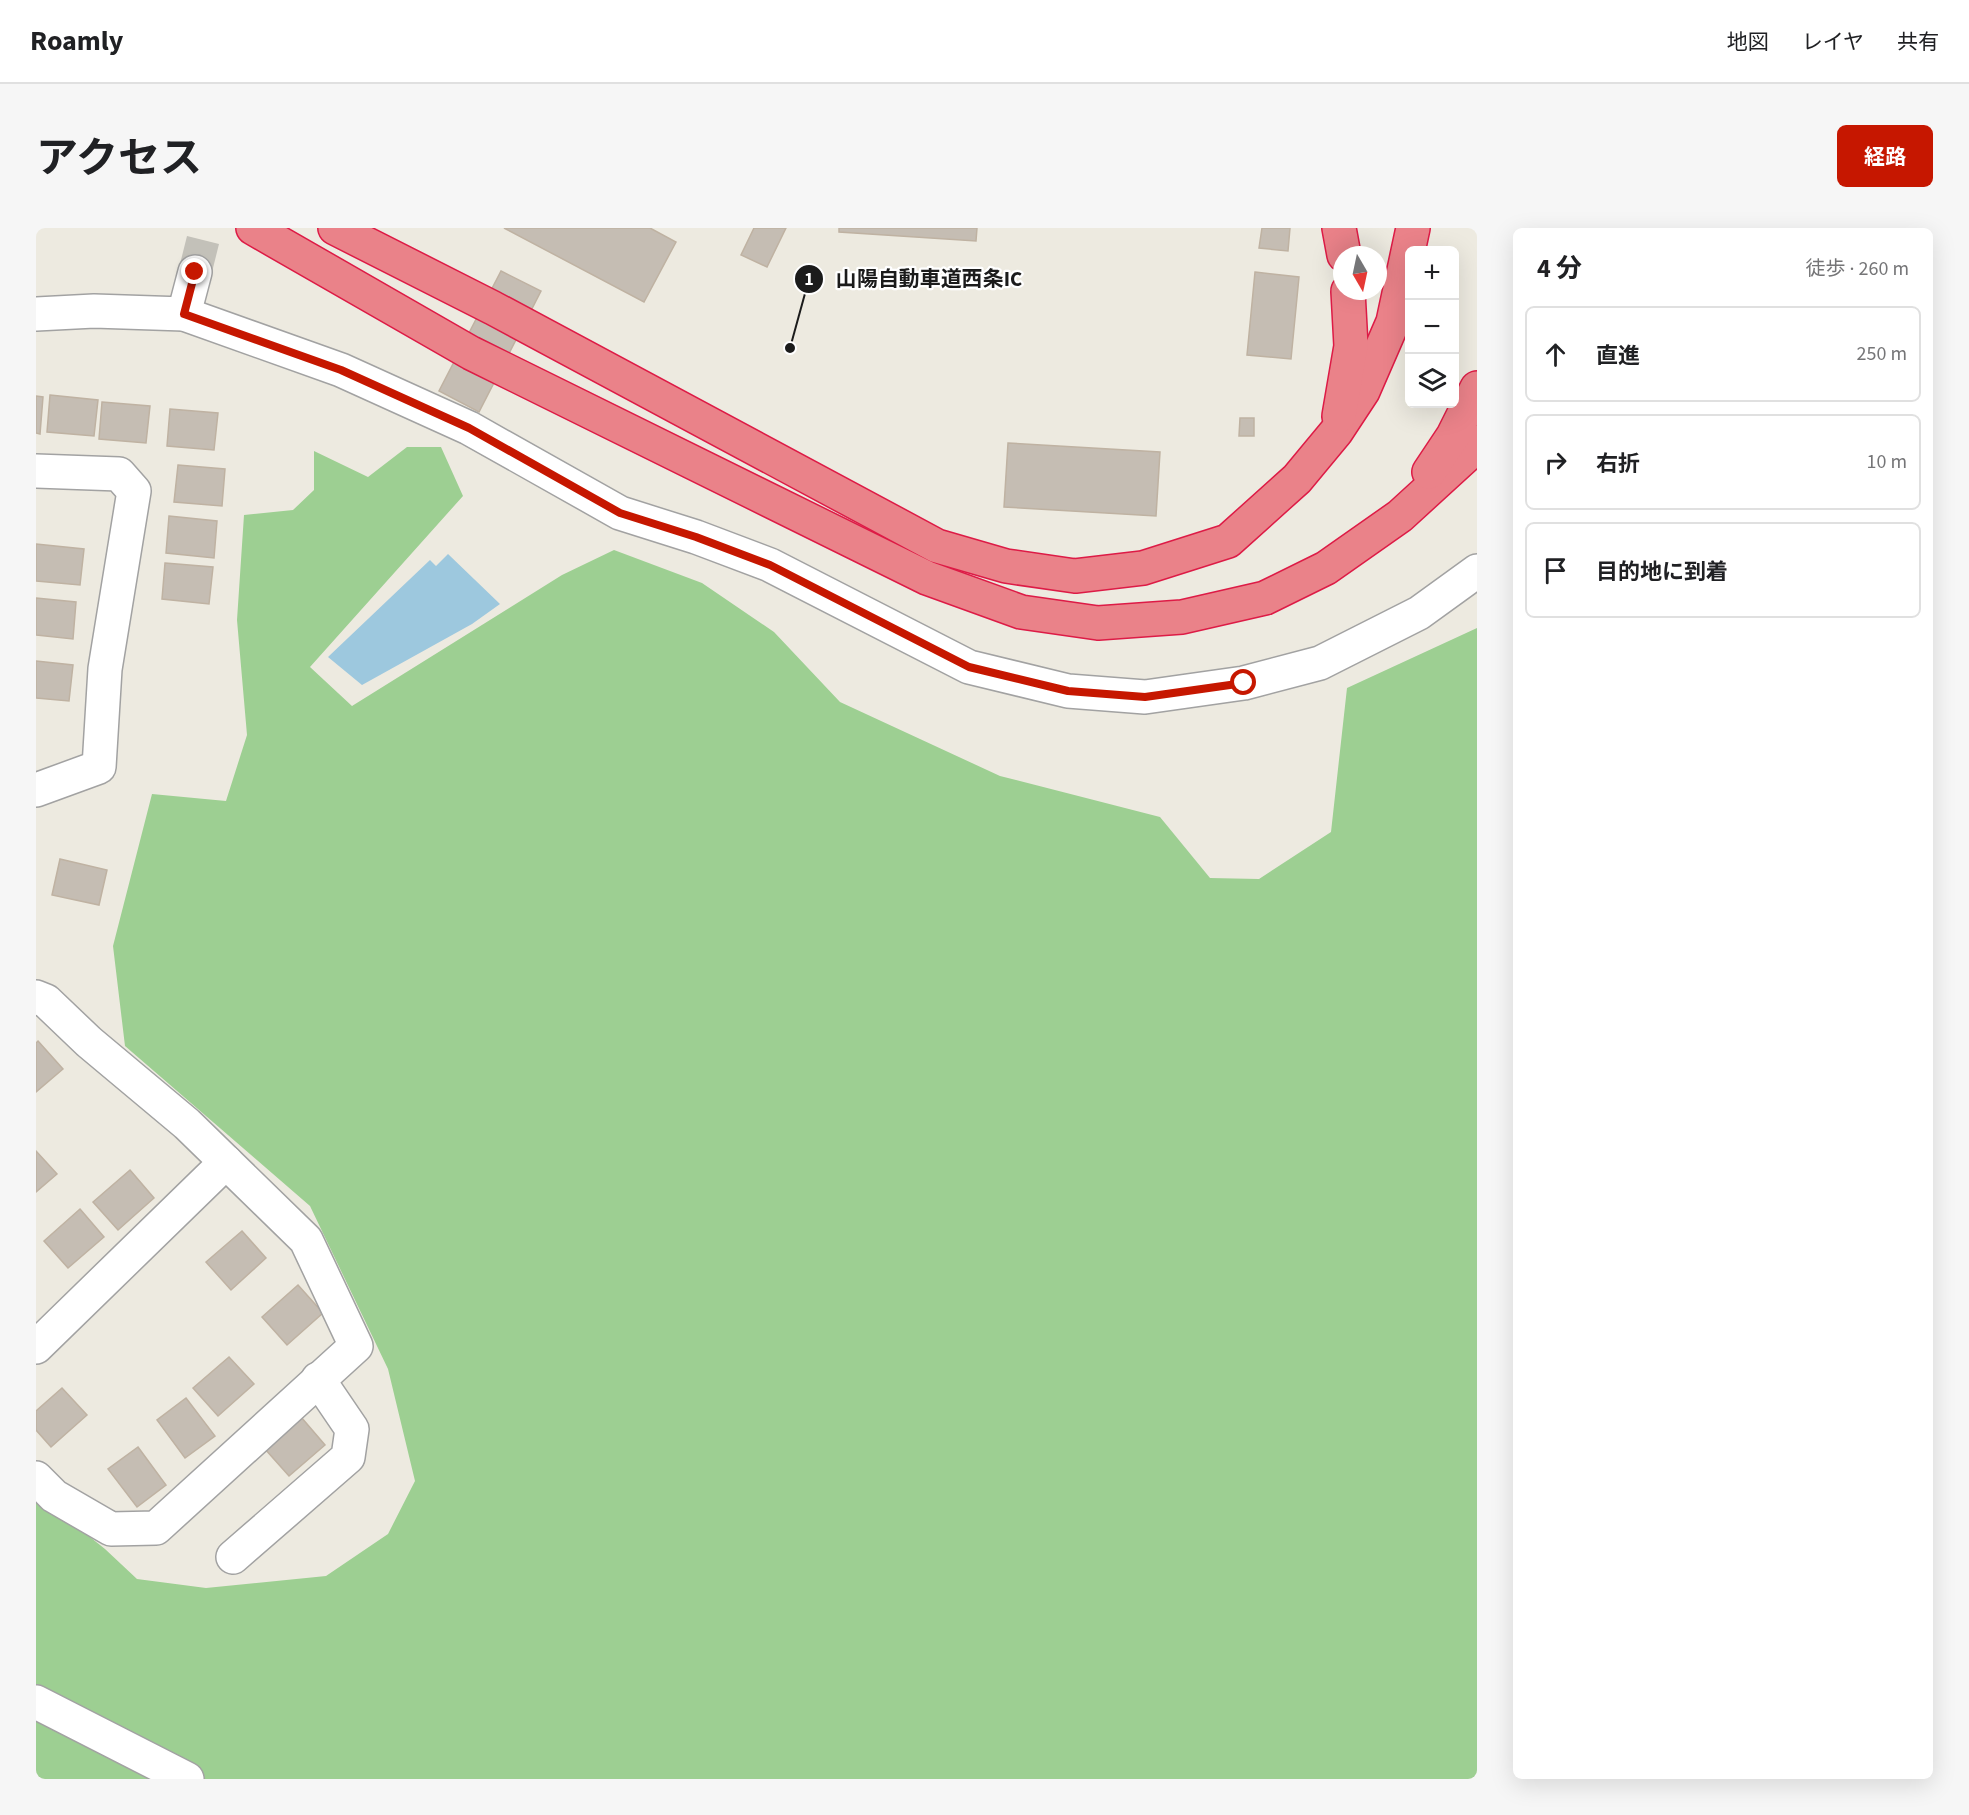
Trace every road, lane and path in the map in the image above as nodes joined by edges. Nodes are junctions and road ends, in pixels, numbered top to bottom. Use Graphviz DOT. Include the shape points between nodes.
graph roads {
  1 [pos="253,228"];
  2 [pos="335,228"];
  3 [pos="1339,228"];
  4 [pos="1413,228"];
  5 [pos="1342,246"];
  6 [pos="195,272"];
  7 [pos="1348,300"];
  8 [pos="36,314"];
  9 [pos="184,314"];
  10 [pos="1477,388"];
  11 [pos="1336,432"];
  12 [pos="1477,442"];
  13 [pos="36,471"];
  14 [pos="1400,516"];
  15 [pos="1477,571"];
  16 [pos="36,790"];
  17 [pos="36,997"];
  18 [pos="226,1162"];
  19 [pos="36,1347"];
  20 [pos="318,1379"];
  21 [pos="36,1478"];
  22 [pos="233,1557"];
  23 [pos="36,1702"];
  24 [pos="187,1779"];
  1 -- 14 [label="highway" via="471,353 927,578 1021,612 1098,623 1182,617 1265,598 1326,568"];
  2 -- 11 [label="highway" via="937,546 1006,566 1075,576 1143,568 1228,541 1297,479"];
  3 -- 5 [label="highway"];
  4 -- 11 [label="highway" via="1393,322 1363,391"];
  6 -- 9 [label="street"];
  7 -- 11 [label="highway" via="1351,345"];
  8 -- 9 [label="street"];
  9 -- 15 [label="street" via="341,370 469,428 620,513 770,565 969,667 1068,691 1145,697 1244,683 1320,663 1419,614"];
  10 -- 14 [label="highway" via="1453,436"];
  12 -- 14 [label="highway"];
  13 -- 16 [label="street" via="120,474 134,491 105,669 99,767"];
  17 -- 18 [label="street" via="46,1001"];
  18 -- 19 [label="street"];
  18 -- 20 [label="street" via="306,1240 356,1346"];
  20 -- 21 [label="street" via="156,1528 111,1529 54,1496"];
  20 -- 22 [label="street" via="352,1429 348,1457"];
  23 -- 24 [label="street"];
}
